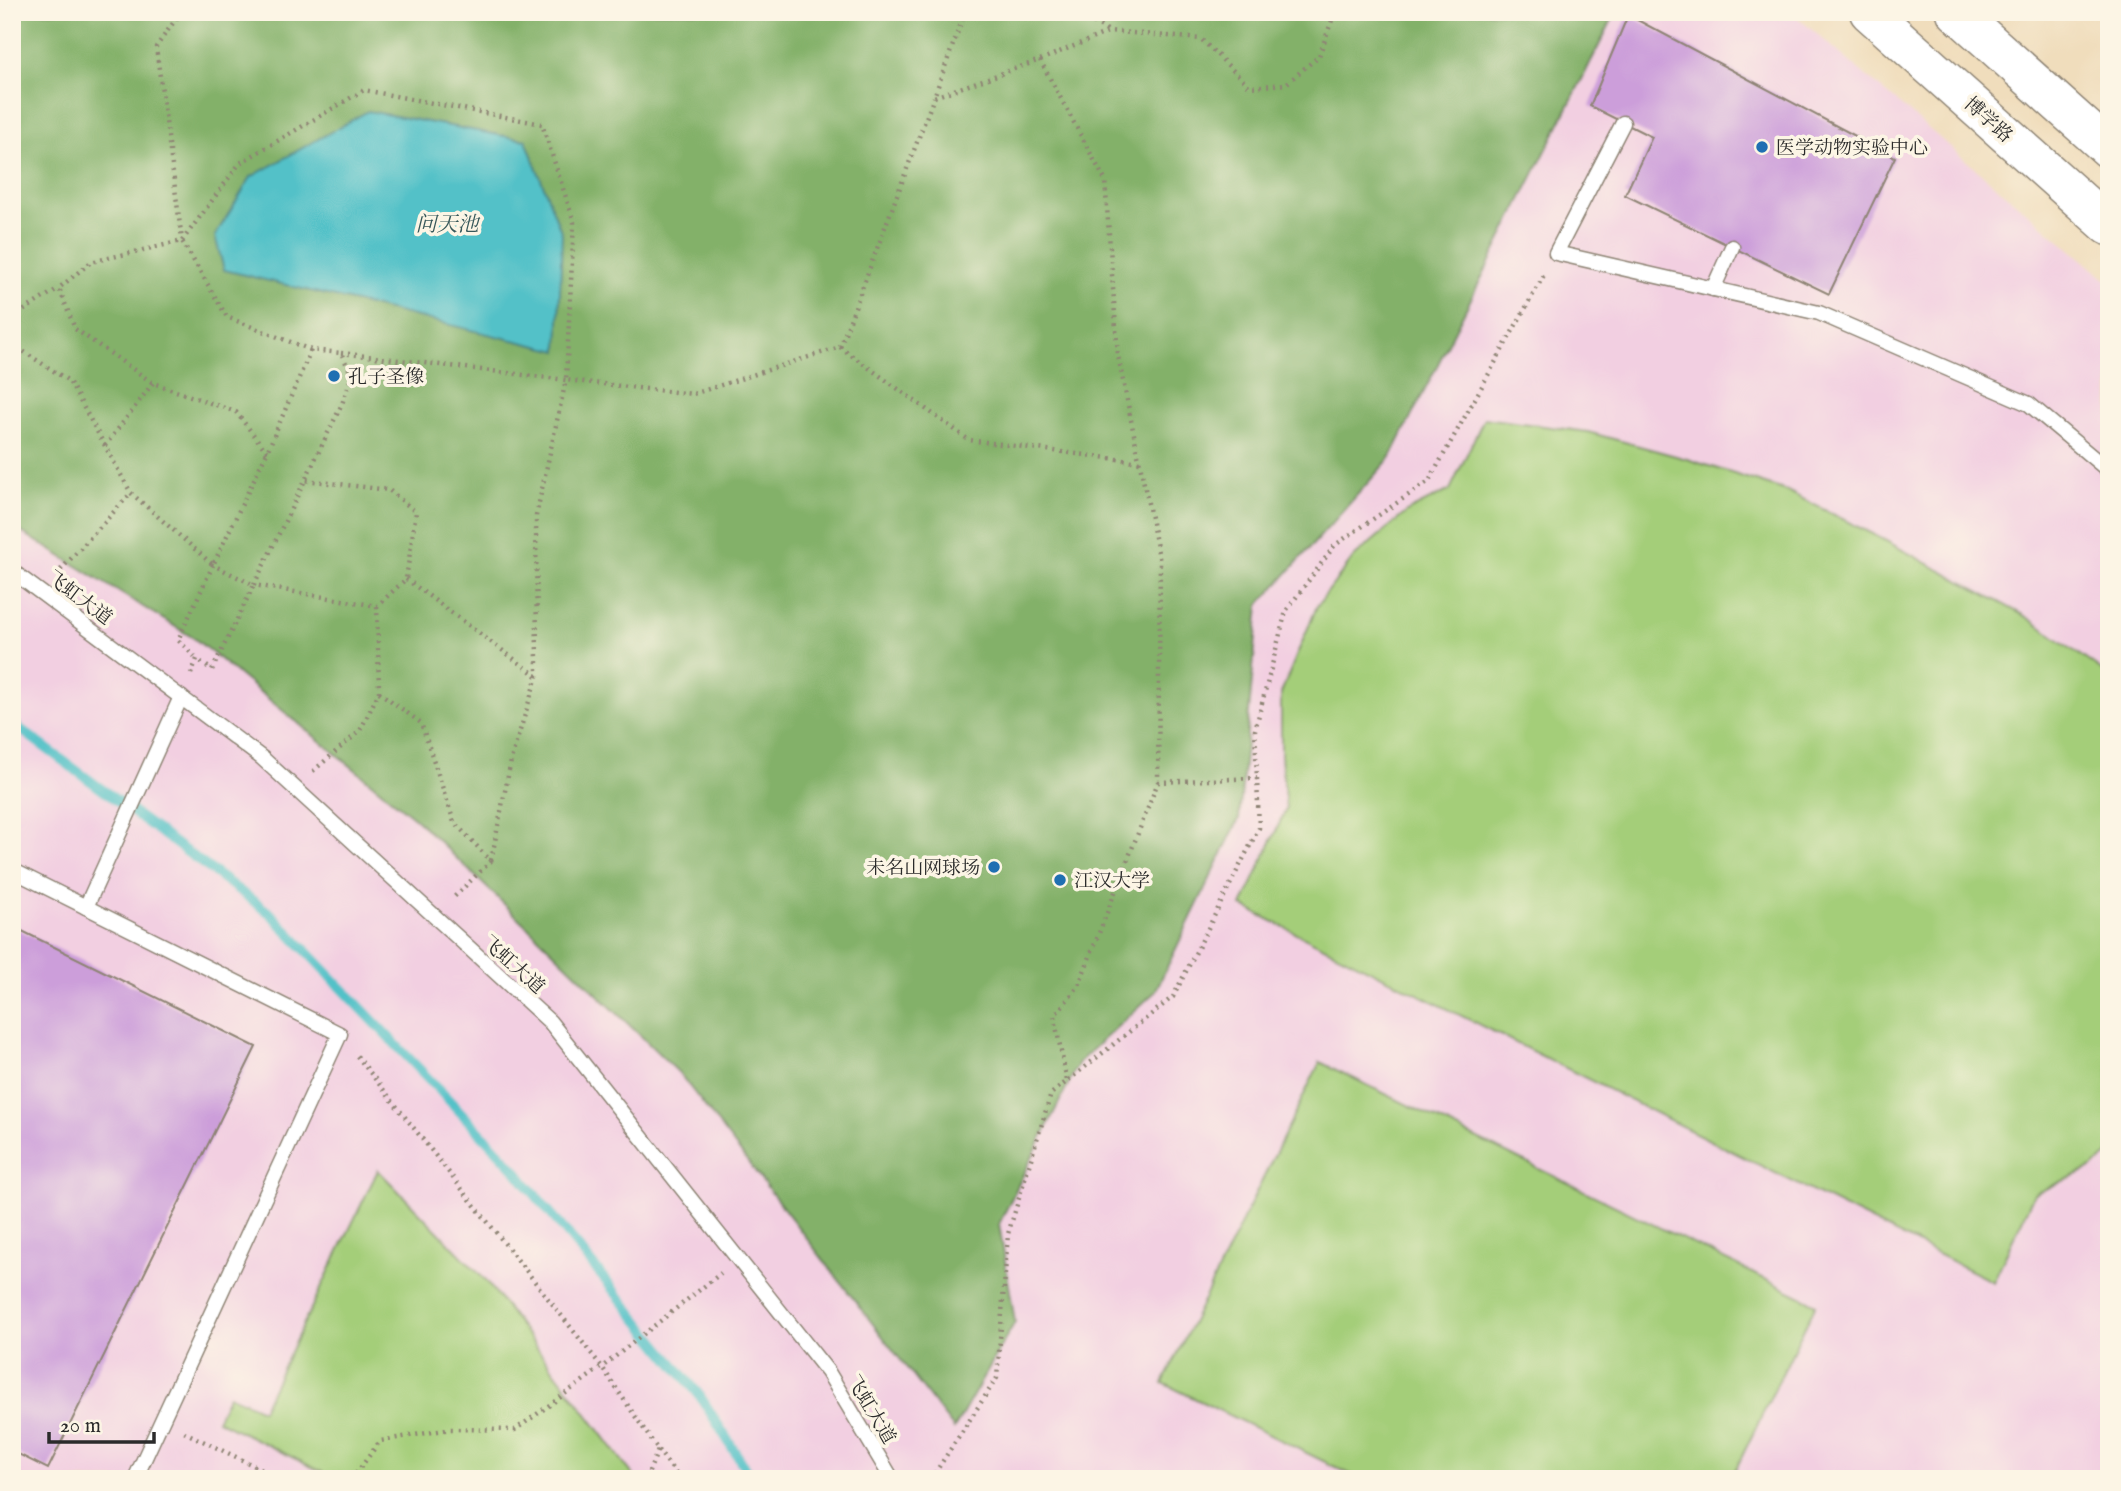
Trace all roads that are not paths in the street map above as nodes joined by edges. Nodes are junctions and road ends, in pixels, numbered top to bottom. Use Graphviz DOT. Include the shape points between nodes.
graph roads {
  1 [pos="1869,12"];
  2 [pos="1956,12"];
  3 [pos="1623,123"];
  4 [pos="2109,149"];
  5 [pos="2109,226"];
  6 [pos="1732,247"];
  7 [pos="1713,289"];
  8 [pos="2109,471"];
  9 [pos="12,571"];
  10 [pos="181,697"];
  11 [pos="12,870"];
  12 [pos="86,907"];
  13 [pos="135,1479"];
  14 [pos="892,1479"];
  1 -- 5 [label="main road, 博学路"];
  2 -- 4 [label="main road"];
  3 -- 7 [label="lane" via="1556,253"];
  6 -- 7 [label="lane"];
  7 -- 8 [label="lane" via="1819,313 2029,404"];
  9 -- 10 [label="lane, 飞虹大道"];
  10 -- 12 [label="lane"];
  10 -- 14 [label="lane, 飞虹大道" via="262,758 550,1022 828,1372"];
  11 -- 12 [label="lane"];
  12 -- 13 [label="lane" via="340,1034"];
}
